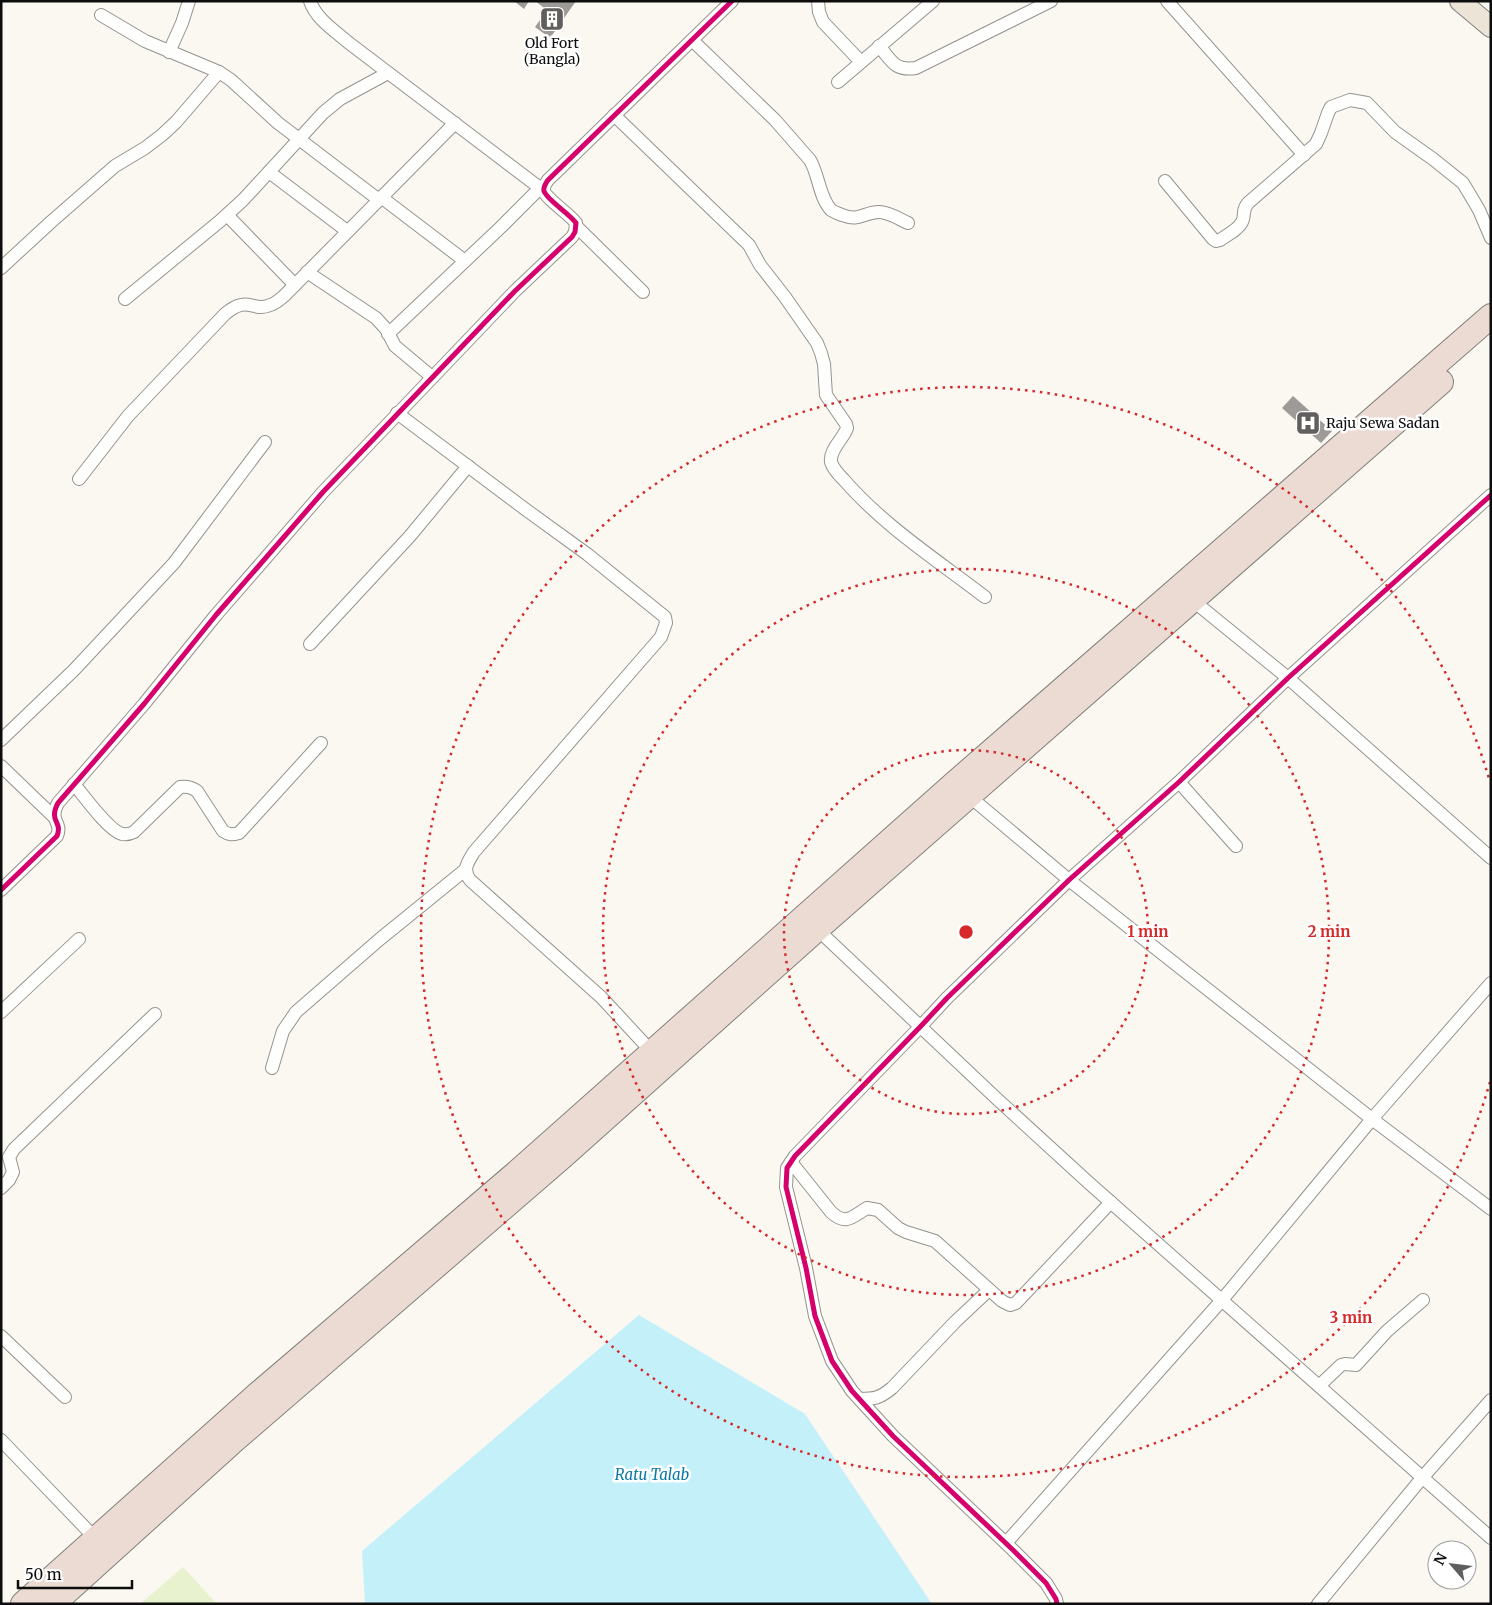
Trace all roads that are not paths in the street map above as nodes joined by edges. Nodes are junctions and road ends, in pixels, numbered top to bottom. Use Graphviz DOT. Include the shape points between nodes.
graph roads {
  1 [pos="189,1"];
  2 [pos="310,1"];
  3 [pos="732,1"];
  4 [pos="818,1"];
  5 [pos="933,1"];
  6 [pos="1051,1"];
  7 [pos="1167,1"];
  8 [pos="1460,1"];
  9 [pos="101,15"];
  10 [pos="1491,27"];
  11 [pos="692,40"];
  12 [pos="879,46"];
  13 [pos="169,52"];
  14 [pos="861,62"];
  15 [pos="218,72"];
  16 [pos="388,73"];
  17 [pos="838,82"];
  18 [pos="614,115"];
  19 [pos="455,123"];
  20 [pos="300,139"];
  21 [pos="1304,155"];
  22 [pos="269,172"];
  23 [pos="1165,181"];
  24 [pos="542,189"];
  25 [pos="380,198"];
  26 [pos="227,215"];
  27 [pos="908,223"];
  28 [pos="577,227"];
  29 [pos="347,231"];
  30 [pos="1491,238"];
  31 [pos="465,261"];
  32 [pos="1,268"];
  33 [pos="307,272"];
  34 [pos="295,285"];
  35 [pos="643,292"];
  36 [pos="126,299"];
  37 [pos="1491,316"];
  38 [pos="388,334"];
  39 [pos="1491,338"];
  40 [pos="432,377"];
  41 [pos="397,413"];
  42 [pos="265,442"];
  43 [pos="468,466"];
  44 [pos="79,479"];
  45 [pos="1491,495"];
  46 [pos="985,597"];
  47 [pos="1192,599"];
  48 [pos="310,644"];
  49 [pos="1288,678"];
  50 [pos="1,740"];
  51 [pos="321,744"];
  52 [pos="1,766"];
  53 [pos="1179,782"];
  54 [pos="74,784"];
  55 [pos="969,796"];
  56 [pos="53,816"];
  57 [pos="1236,846"];
  58 [pos="1491,858"];
  59 [pos="465,870"];
  60 [pos="1069,880"];
  61 [pos="1,890"];
  62 [pos="818,929"];
  63 [pos="79,939"];
  64 [pos="1491,983"];
  65 [pos="1,1012"];
  66 [pos="155,1014"];
  67 [pos="921,1026"];
  68 [pos="652,1052"];
  69 [pos="272,1068"];
  70 [pos="1372,1119"];
  71 [pos="791,1162"];
  72 [pos="1,1188"];
  73 [pos="1111,1202"];
  74 [pos="1491,1209"];
  75 [pos="990,1290"];
  76 [pos="1222,1300"];
  77 [pos="1423,1300"];
  78 [pos="1,1336"];
  79 [pos="1319,1386"];
  80 [pos="65,1397"];
  81 [pos="860,1400"];
  82 [pos="1491,1400"];
  83 [pos="1,1440"];
  84 [pos="1422,1478"];
  85 [pos="95,1538"];
  86 [pos="1491,1538"];
  87 [pos="1006,1543"];
  88 [pos="1059,1602"];
  89 [pos="23,1604"];
  90 [pos="53,1604"];
  91 [pos="1318,1604"];
  1 -- 13 [label="street"];
  2 -- 16 [label="street" via="348,44"];
  3 -- 11 [label="street"];
  4 -- 14 [label="street" via="823,22"];
  5 -- 12 [label="street"];
  6 -- 12 [label="street" via="916,68 902,69 894,65"];
  7 -- 21 [label="street"];
  8 -- 10 [label="main road"];
  9 -- 13 [label="street"];
  11 -- 18 [label="street"];
  11 -- 27 [label="street" via="775,120 810,160 831,210 848,218 879,212"];
  12 -- 14 [label="street"];
  13 -- 15 [label="street"];
  14 -- 17 [label="street"];
  15 -- 20 [label="street"];
  15 -- 32 [label="street" via="162,135 115,166"];
  16 -- 19 [label="street"];
  16 -- 20 [label="street" via="340,99"];
  18 -- 24 [label="street"];
  18 -- 46 [label="street" via="749,245 817,343 824,364 826,395 847,428 833,452 831,459 835,469 886,522"];
  19 -- 24 [label="street"];
  19 -- 25 [label="street"];
  20 -- 22 [label="street"];
  20 -- 25 [label="street"];
  21 -- 23 [label="street" via="1248,203 1239,227 1216,241"];
  21 -- 30 [label="street" via="1316,144 1332,107 1350,100 1367,103 1396,132 1463,183"];
  22 -- 26 [label="street"];
  22 -- 29 [label="street"];
  24 -- 28 [label="street" via="571,216"];
  24 -- 31 [label="street"];
  25 -- 29 [label="street"];
  25 -- 31 [label="street"];
  26 -- 34 [label="street"];
  26 -- 36 [label="street"];
  28 -- 35 [label="street"];
  28 -- 40 [label="street" via="572,237"];
  29 -- 33 [label="street"];
  31 -- 38 [label="street"];
  33 -- 34 [label="street"];
  33 -- 38 [label="street" via="376,318"];
  34 -- 44 [label="street" via="270,306 239,305 225,314 128,416"];
  37 -- 68 [label="highway"];
  38 -- 40 [label="street" via="395,346"];
  39 -- 47 [label="highway"];
  40 -- 41 [label="street"];
  41 -- 43 [label="street"];
  41 -- 54 [label="street" via="222,608"];
  42 -- 50 [label="street" via="174,563 74,670"];
  43 -- 48 [label="street" via="410,536"];
  43 -- 59 [label="street" via="587,554 660,612 666,623 660,637 474,852"];
  45 -- 49 [label="street"];
  47 -- 49 [label="street"];
  47 -- 55 [label="highway"];
  49 -- 53 [label="street"];
  49 -- 58 [label="street"];
  51 -- 54 [label="street" via="239,833 233,835 223,831 197,791 180,787 134,832 121,834 104,820"];
  52 -- 56 [label="street"];
  53 -- 57 [label="street"];
  53 -- 60 [label="street"];
  54 -- 56 [label="street"];
  55 -- 60 [label="street"];
  55 -- 62 [label="highway"];
  56 -- 61 [label="street" via="58,828 57,836"];
  59 -- 68 [label="street" via="470,880 601,997"];
  59 -- 69 [label="street" via="296,1012 283,1031"];
  60 -- 67 [label="street"];
  60 -- 70 [label="street"];
  62 -- 67 [label="street"];
  62 -- 90 [label="highway" via="555,1163 231,1443"];
  63 -- 65 [label="street"];
  64 -- 70 [label="street"];
  66 -- 72 [label="street" via="14,1149 9,1157 12,1175"];
  67 -- 71 [label="street"];
  67 -- 73 [label="street"];
  68 -- 85 [label="highway"];
  70 -- 74 [label="street"];
  70 -- 76 [label="street"];
  71 -- 75 [label="street" via="838,1219 850,1219 867,1208 878,1210 898,1228 935,1241"];
  71 -- 81 [label="street" via="787,1168 786,1187 814,1316 832,1361"];
  73 -- 75 [label="street" via="1016,1303 1006,1304"];
  73 -- 76 [label="street"];
  75 -- 81 [label="street" via="892,1388 882,1396"];
  76 -- 79 [label="street"];
  76 -- 87 [label="street"];
  77 -- 79 [label="street" via="1387,1331 1356,1365 1341,1365"];
  78 -- 80 [label="street"];
  79 -- 84 [label="street"];
  81 -- 87 [label="street" via="893,1436"];
  82 -- 84 [label="street"];
  83 -- 85 [label="street"];
  84 -- 86 [label="street"];
  84 -- 91 [label="street"];
  85 -- 89 [label="highway"];
  87 -- 88 [label="street" via="1046,1583"];
}
